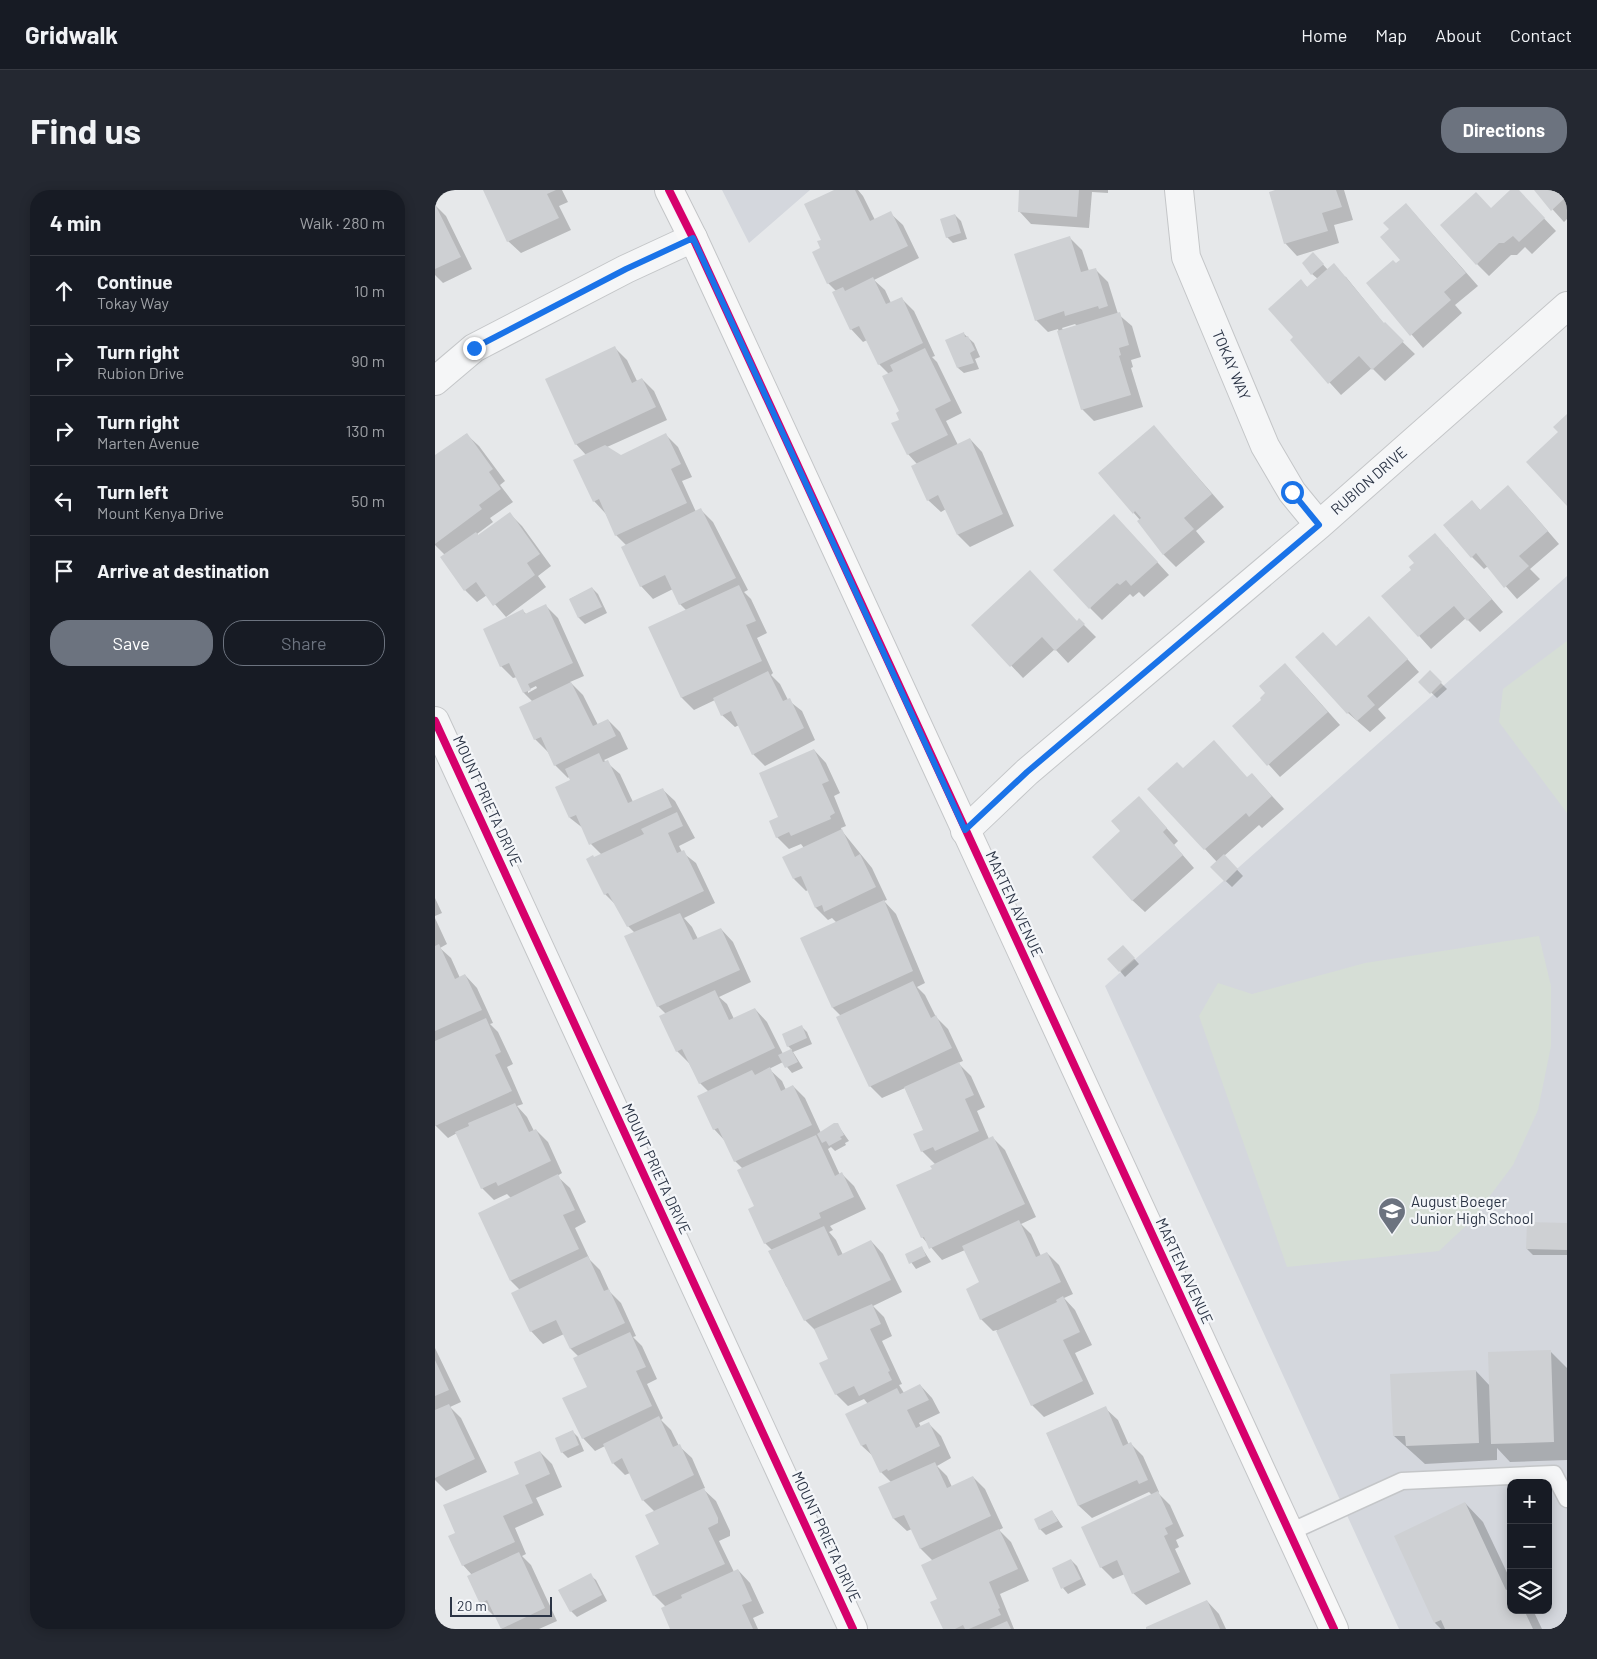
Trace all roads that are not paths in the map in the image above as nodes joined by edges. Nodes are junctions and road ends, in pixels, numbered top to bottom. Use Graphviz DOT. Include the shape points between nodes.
graph roads {
  1 [pos="669,190"];
  2 [pos="1179,190"];
  3 [pos="693,238"];
  4 [pos="1567,306"];
  5 [pos="435,381"];
  6 [pos="1319,525"];
  7 [pos="435,721"];
  8 [pos="965,830"];
  9 [pos="1567,1499"];
  10 [pos="1290,1532"];
  11 [pos="853,1629"];
  12 [pos="1334,1629"];
  1 -- 3 [label="street, MARTEN AVENUE"];
  2 -- 6 [label="street, TOKAY WAY" via="1186,257 1265,446 1292,492"];
  3 -- 5 [label="street" via="474,348"];
  3 -- 8 [label="street, MARTEN AVENUE"];
  4 -- 6 [label="street, RUBION DRIVE"];
  6 -- 8 [label="street, RUBION DRIVE" via="1034,766"];
  7 -- 11 [label="street, MOUNT PRIETA DRIVE"];
  8 -- 10 [label="street, MARTEN AVENUE"];
  9 -- 10 [label="lane" via="1554,1474 1402,1481"];
  10 -- 12 [label="street, MARTEN AVENUE"];
}
